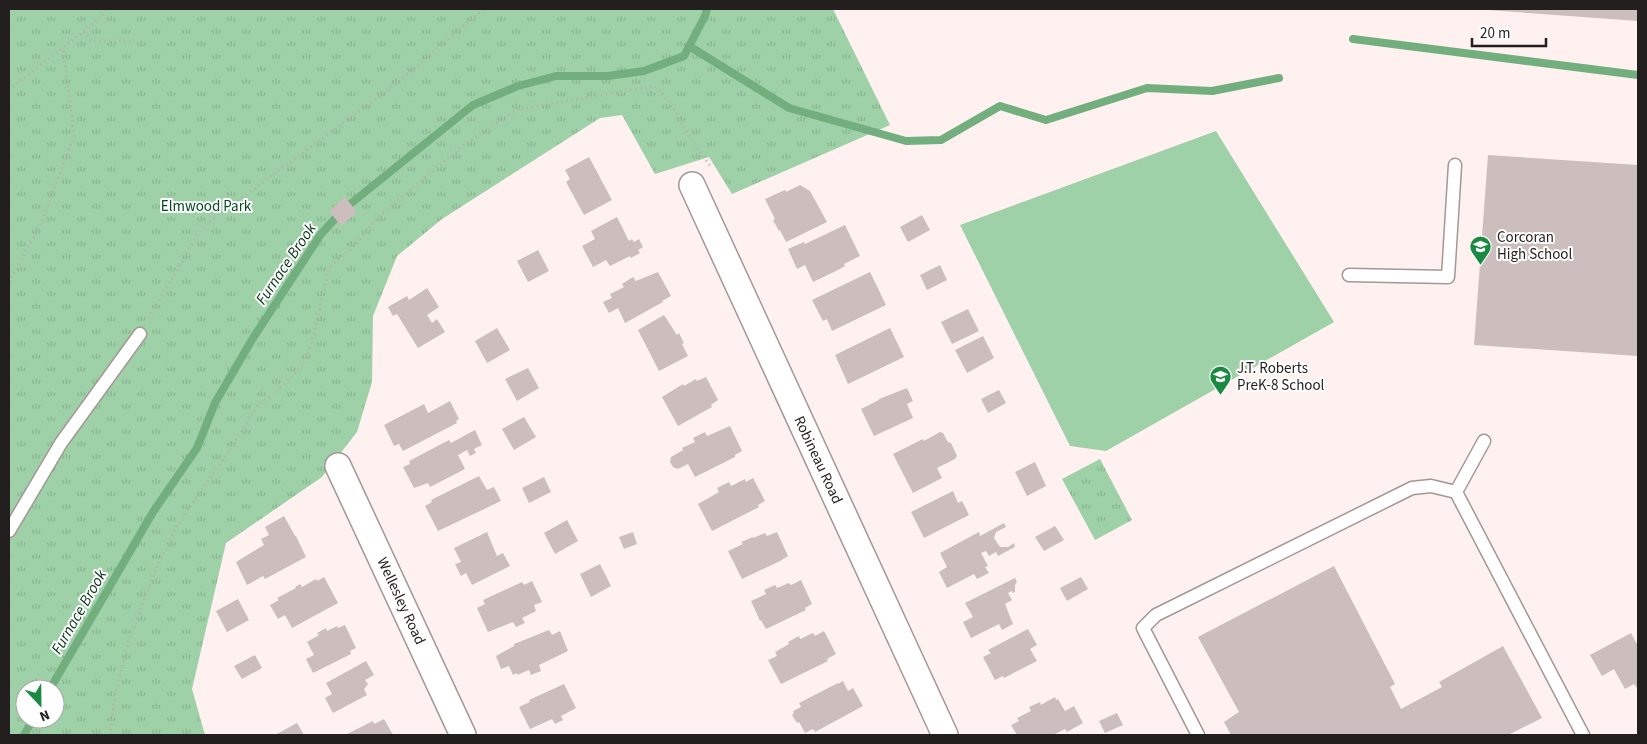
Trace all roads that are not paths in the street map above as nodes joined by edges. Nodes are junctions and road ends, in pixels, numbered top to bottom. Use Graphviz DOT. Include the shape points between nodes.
graph roads {
  1 [pos="1455,165"];
  2 [pos="692,185"];
  3 [pos="1349,275"];
  4 [pos="140,334"];
  5 [pos="1484,441"];
  6 [pos="338,466"];
  7 [pos="1456,492"];
  8 [pos="9,531"];
  9 [pos="463,735"];
  10 [pos="944,735"];
  11 [pos="1198,735"];
  12 [pos="1583,735"];
  1 -- 3 [label="lane" via="1448,277"];
  2 -- 10 [label="street, Robineau Road"];
  4 -- 8 [label="lane" via="61,443"];
  5 -- 7 [label="lane"];
  6 -- 9 [label="street, Wellesley Road"];
  7 -- 11 [label="lane" via="1431,486 1412,488 1156,615 1143,628"];
  7 -- 12 [label="lane"];
}
